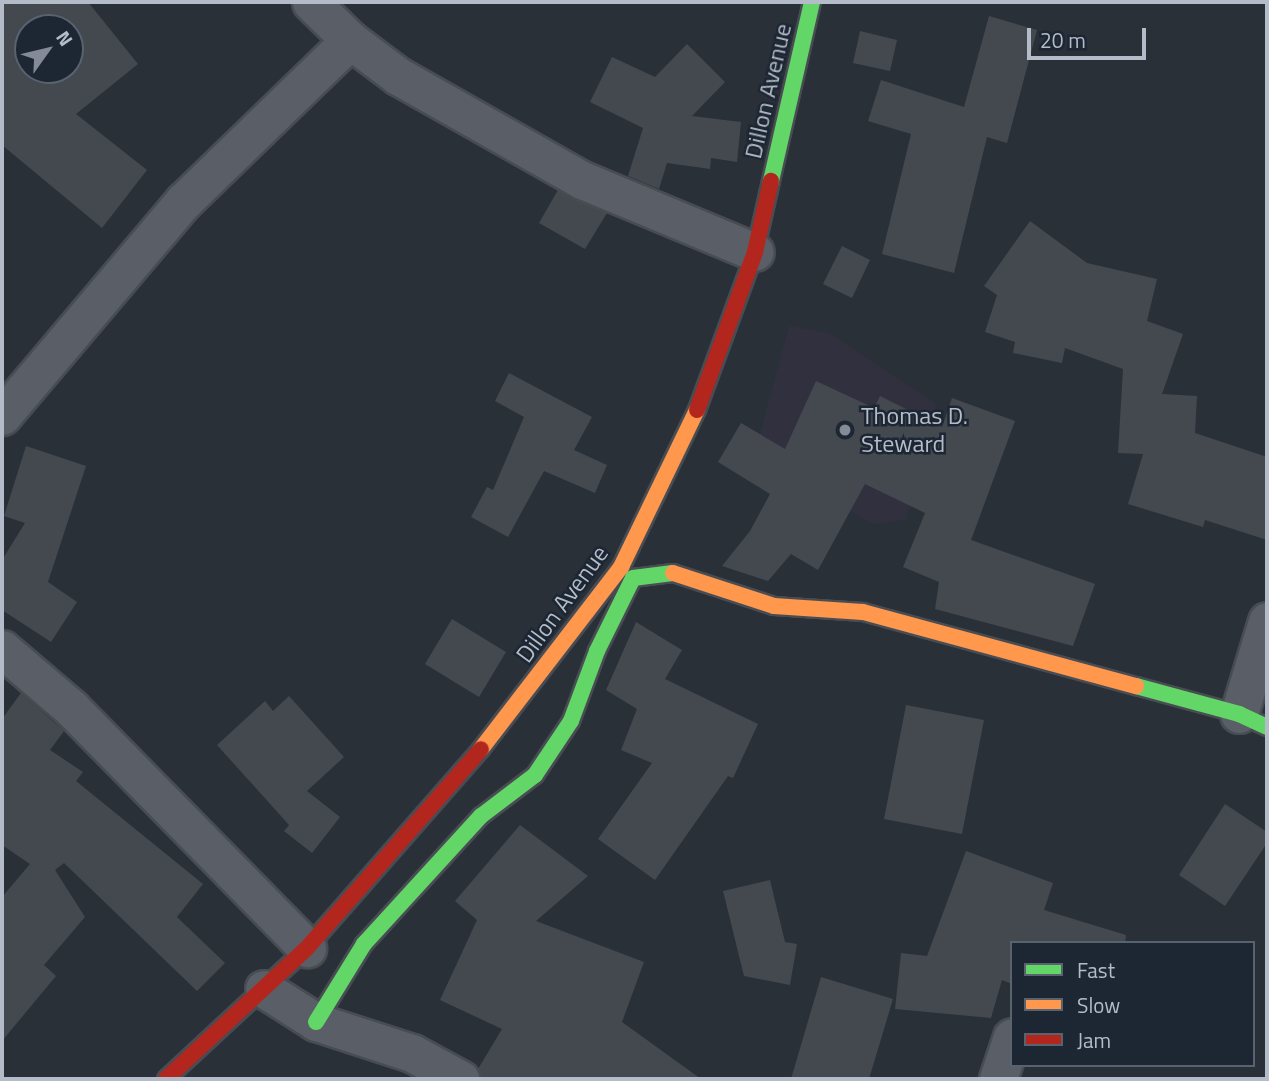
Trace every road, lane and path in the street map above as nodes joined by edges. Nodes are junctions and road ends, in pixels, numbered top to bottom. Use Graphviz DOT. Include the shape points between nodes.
graph roads {
  1 [pos="311,2"];
  2 [pos="812,2"];
  3 [pos="351,40"];
  4 [pos="755,252"];
  5 [pos="2,416"];
  6 [pos="1267,621"];
  7 [pos="2,649"];
  8 [pos="1253,720"];
  9 [pos="307,948"];
  10 [pos="264,989"];
  11 [pos="316,1022"];
  12 [pos="1010,1043"];
  13 [pos="166,1079"];
  14 [pos="460,1079"];
  15 [pos="998,1079"];
  1 -- 3 [label="street"];
  2 -- 4 [label="street, Dillon Avenue"];
  3 -- 4 [label="street" via="398,76 582,180"];
  3 -- 5 [label="street" via="184,201"];
  4 -- 9 [label="street, Dillon Avenue" via="712,379 621,567 450,789"];
  6 -- 8 [label="street"];
  7 -- 9 [label="street" via="71,708"];
  8 -- 11 [label="street" via="863,612 774,606 671,572 633,578 570,720 535,775 481,816 363,944"];
  9 -- 10 [label="street, Dillon Avenue"];
  10 -- 11 [label="street"];
  10 -- 13 [label="street, Dillon Avenue"];
  11 -- 14 [label="street" via="412,1053"];
  12 -- 15 [label="street"];
}
